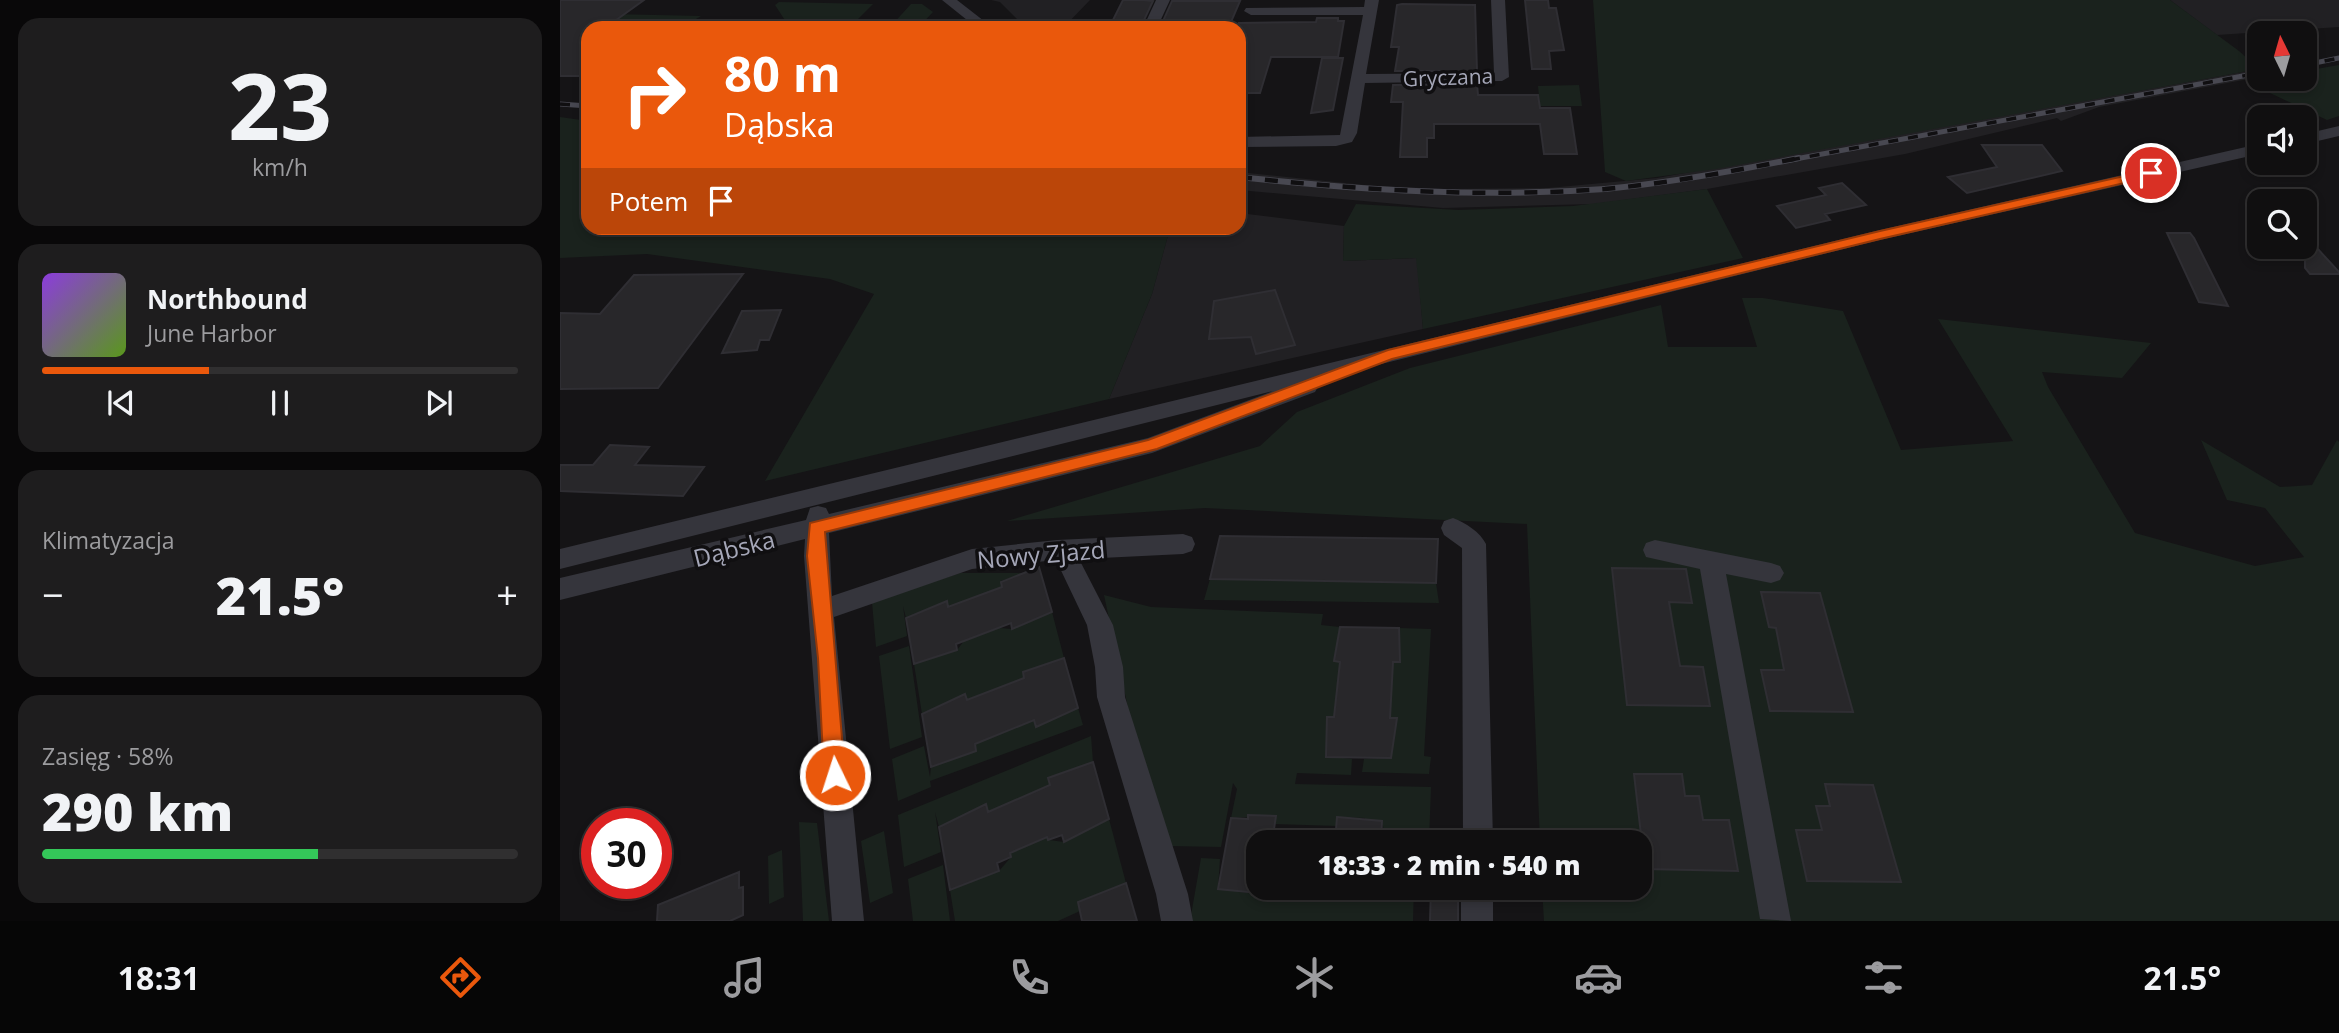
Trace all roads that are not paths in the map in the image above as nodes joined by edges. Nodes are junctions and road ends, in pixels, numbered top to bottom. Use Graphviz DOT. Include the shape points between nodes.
graph roads {
  1 [pos="949,0"];
  2 [pos="1163,0"];
  3 [pos="1499,0"];
  4 [pos="1371,5"];
  5 [pos="1251,11"];
  6 [pos="977,21"];
  7 [pos="1153,21"];
  8 [pos="1360,79"];
  9 [pos="2339,131"];
  10 [pos="2317,136"];
  11 [pos="1246,142"];
  12 [pos="2247,152"];
  13 [pos="1388,355"];
  14 [pos="820,495"];
  15 [pos="816,528"];
  16 [pos="1453,528"];
  17 [pos="1183,544"];
  18 [pos="1070,550"];
  19 [pos="1655,550"];
  20 [pos="560,559"];
  21 [pos="1712,561"];
  22 [pos="1771,573"];
  23 [pos="560,589"];
  24 [pos="822,610"];
  25 [pos="1478,830"];
  26 [pos="1477,900"];
  27 [pos="1776,919"];
  28 [pos="848,921"];
  29 [pos="1177,921"];
  30 [pos="1477,921"];
  1 -- 6 [label="street"];
  2 -- 7 [label="street"];
  3 -- 8 [label="street, Gryczana" via="1502,76"];
  4 -- 5 [label="street"];
  4 -- 8 [label="street"];
  8 -- 11 [label="street" via="1346,139"];
  9 -- 10 [label="street"];
  12 -- 13 [label="street, Dąbska" via="1905,229"];
  13 -- 14 [label="street, Dąbska"];
  13 -- 15 [label="street, Dąbska" via="1152,445"];
  14 -- 15 [label="street"];
  14 -- 20 [label="street, Dąbska"];
  15 -- 23 [label="street, Dąbska"];
  15 -- 24 [label="street"];
  16 -- 25 [label="street" via="1474,544"];
  17 -- 18 [label="street, Nowy Zjazd"];
  18 -- 24 [label="street, Nowy Zjazd" via="972,559"];
  18 -- 29 [label="street" via="1068,561 1100,625 1111,697"];
  19 -- 21 [label="street"];
  21 -- 22 [label="street"];
  21 -- 27 [label="street"];
  24 -- 28 [label="street"];
  26 -- 30 [label="street"];
}
